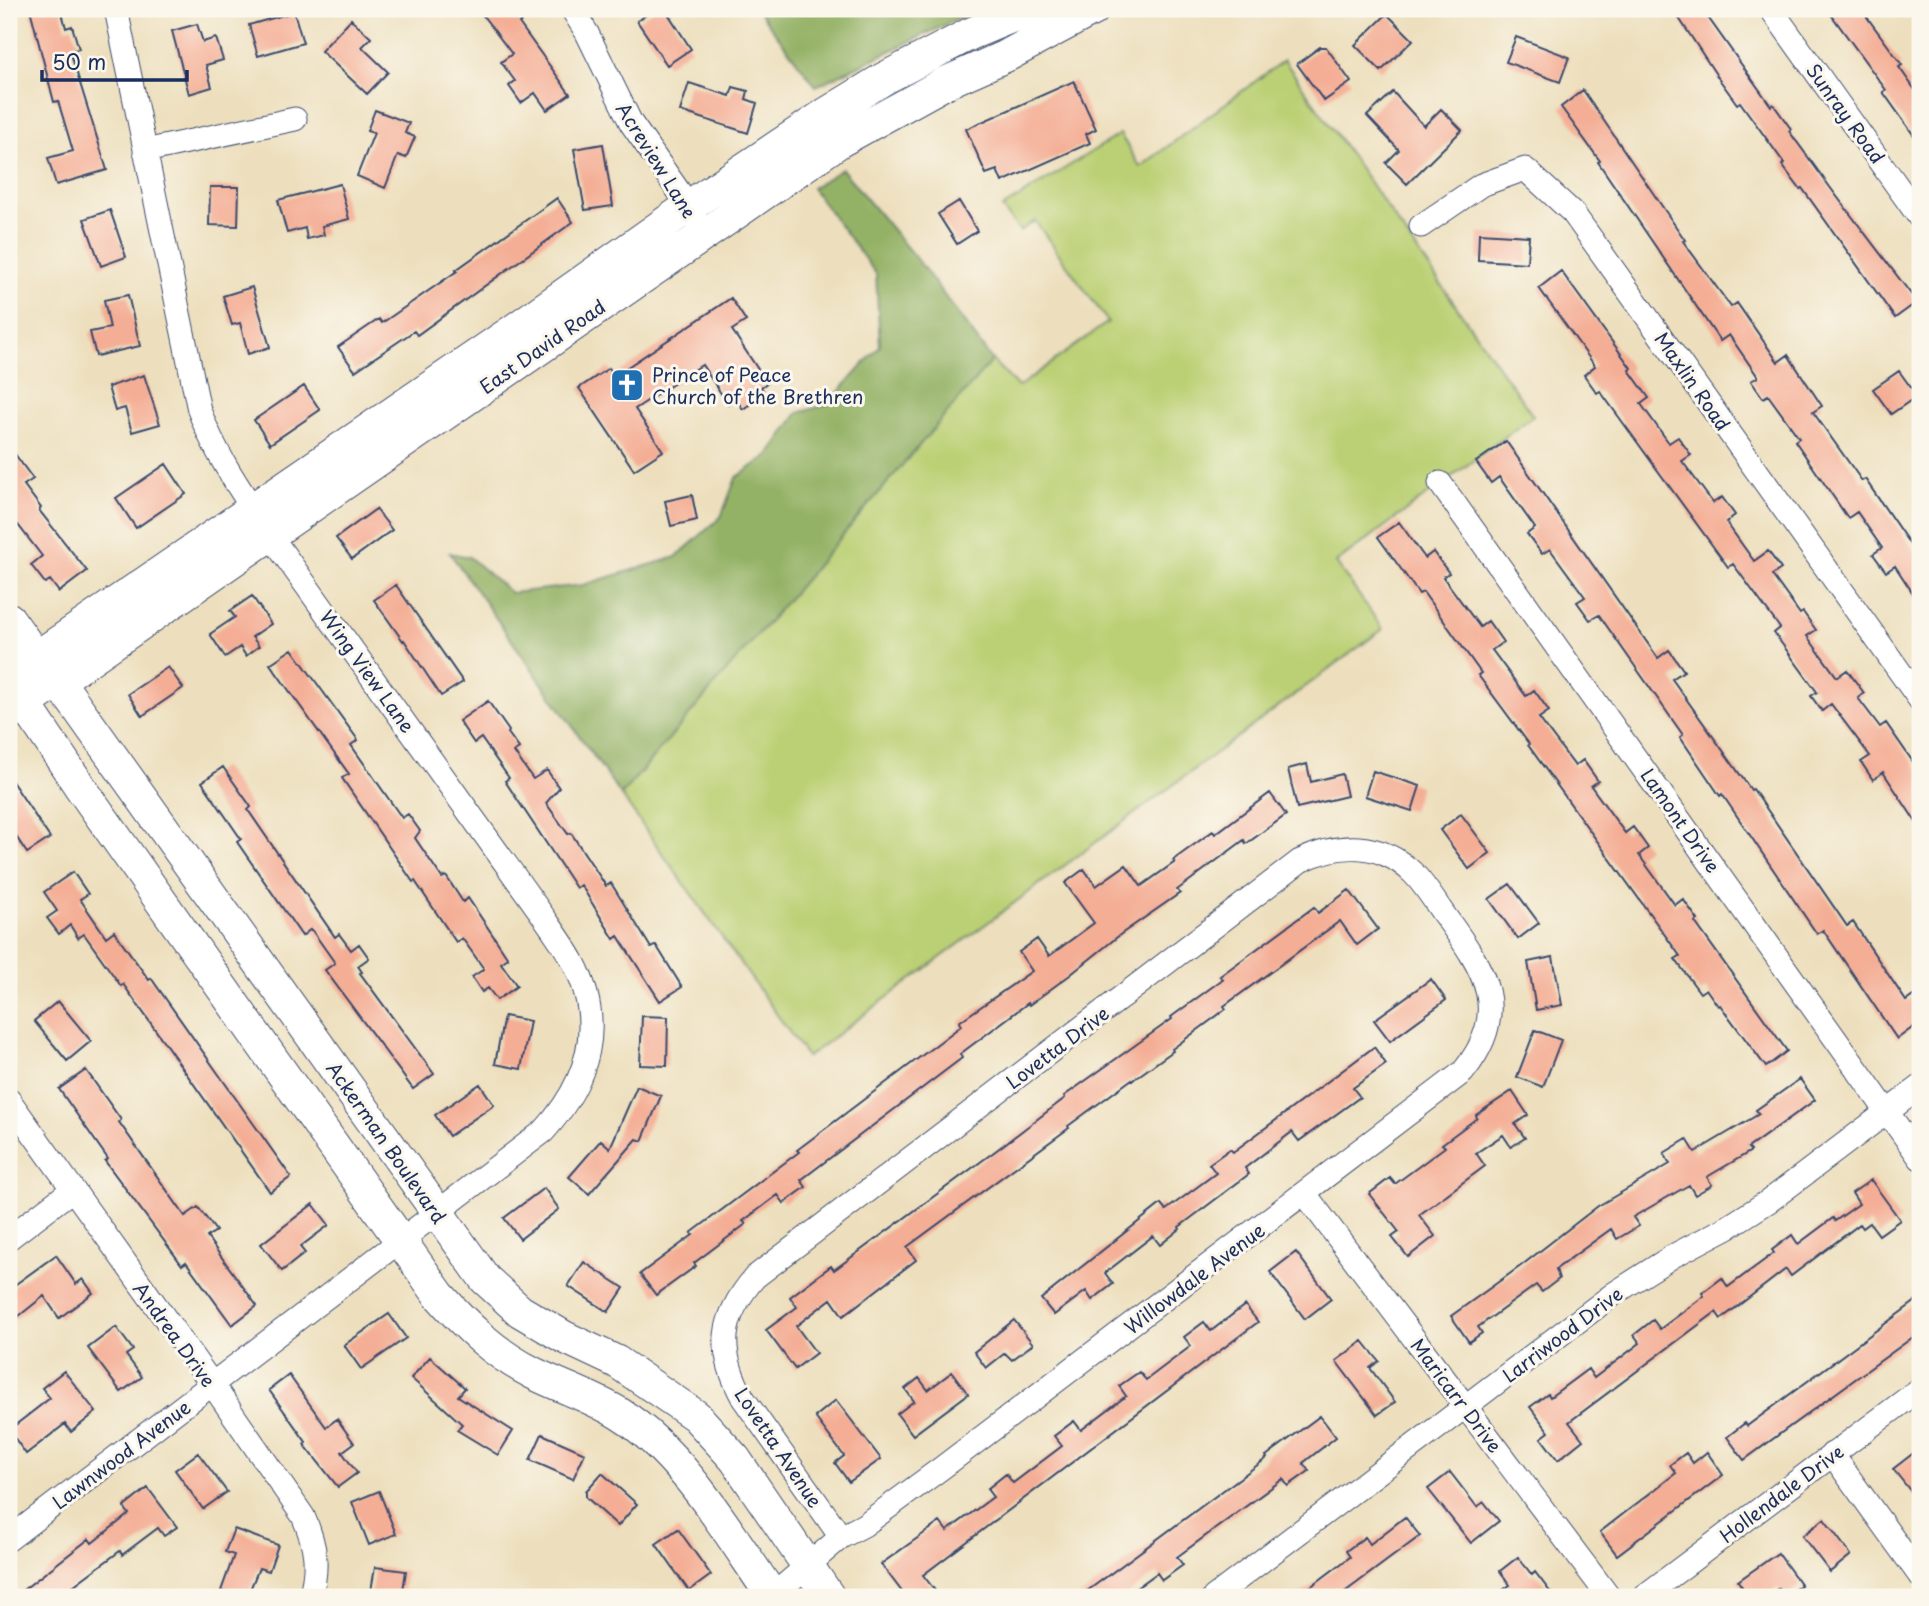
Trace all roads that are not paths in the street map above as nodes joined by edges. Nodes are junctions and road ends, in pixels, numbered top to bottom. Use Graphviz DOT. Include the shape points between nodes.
graph roads {
  1 [pos="116,9"];
  2 [pos="572,9"];
  3 [pos="1030,9"];
  4 [pos="1094,9"];
  5 [pos="1771,9"];
  6 [pos="295,119"];
  7 [pos="145,151"];
  8 [pos="816,158"];
  9 [pos="689,206"];
  10 [pos="1920,218"];
  11 [pos="1421,226"];
  12 [pos="702,237"];
  13 [pos="1440,483"];
  14 [pos="252,508"];
  15 [pos="270,535"];
  16 [pos="9,619"];
  17 [pos="36,657"];
  18 [pos="59,682"];
  19 [pos="13,694"];
  20 [pos="1920,700"];
  21 [pos="1435,902"];
  22 [pos="1920,1087"];
  23 [pos="9,1100"];
  24 [pos="1887,1112"];
  25 [pos="1920,1158"];
  26 [pos="72,1190"];
  27 [pos="1305,1194"];
  28 [pos="437,1212"];
  29 [pos="9,1238"];
  30 [pos="400,1241"];
  31 [pos="726,1354"];
  32 [pos="212,1384"];
  33 [pos="1920,1389"];
  34 [pos="1465,1406"];
  35 [pos="1832,1454"];
  36 [pos="841,1536"];
  37 [pos="9,1538"];
  38 [pos="807,1565"];
  39 [pos="1920,1576"];
  40 [pos="313,1588"];
  41 [pos="772,1597"];
  42 [pos="829,1597"];
  43 [pos="1214,1597"];
  44 [pos="1609,1597"];
  45 [pos="1643,1597"];
  1 -- 7 [label="street, Wing View Lane"];
  2 -- 9 [label="street, Acreview Lane" via="631,123"];
  3 -- 9 [label="street, East David Road" via="885,78"];
  4 -- 8 [label="street, East David Road" via="945,83"];
  5 -- 10 [label="street, Sunray Road"];
  6 -- 7 [label="street"];
  7 -- 14 [label="street, Wing View Lane" via="199,410 210,440"];
  8 -- 9 [label="street" via="781,169 731,202"];
  8 -- 12 [label="street, East David Road"];
  9 -- 12 [label="street, Acreview Lane"];
  9 -- 14 [label="street, East David Road"];
  11 -- 20 [label="street, Maxlin Road" via="1481,185 1525,169 1573,213"];
  12 -- 15 [label="street, East David Road"];
  13 -- 24 [label="street, Lamont Drive"];
  14 -- 15 [label="street, Wing View Lane"];
  14 -- 17 [label="street, East David Road"];
  15 -- 18 [label="street, East David Road"];
  15 -- 28 [label="street, Wing View Lane" via="573,960 589,1009 586,1065 564,1109 544,1131"];
  16 -- 17 [label="street, Ackerman Boulevard"];
  17 -- 18 [label="street, Ackerman Boulevard"];
  17 -- 19 [label="street, East David Road"];
  18 -- 19 [label="street, East David Road"];
  18 -- 28 [label="street, Ackerman Boulevard"];
  19 -- 30 [label="street"];
  21 -- 27 [label="street, Willowdale Avenue" via="1482,971 1489,1014 1485,1036 1463,1072"];
  21 -- 31 [label="street, Lovetta Drive" via="1414,874 1378,851 1335,848 1300,861 755,1277 732,1311 725,1330"];
  22 -- 24 [label="street, Larriwood Drive"];
  23 -- 26 [label="street, Andrea Drive"];
  24 -- 25 [label="street, Lamont Drive"];
  24 -- 34 [label="street, Larriwood Drive" via="1769,1201 1615,1293"];
  26 -- 29 [label="street"];
  26 -- 32 [label="street, Andrea Drive"];
  27 -- 34 [label="street, Maricarr Drive"];
  27 -- 36 [label="street, Willowdale Avenue" via="943,1467 864,1525"];
  28 -- 30 [label="street, Wing View Lane"];
  28 -- 38 [label="street, Ackerman Boulevard" via="485,1279 520,1311 617,1362 696,1416 735,1458"];
  30 -- 32 [label="street, Lawnwood Avenue"];
  30 -- 41 [label="street" via="453,1311 492,1349 619,1413 648,1435 682,1471"];
  31 -- 36 [label="street, Lovetta Avenue" via="743,1398"];
  32 -- 37 [label="street, Lawnwood Avenue"];
  32 -- 40 [label="street, Andrea Drive" via="303,1516 317,1557"];
  33 -- 35 [label="street, Hollendale Drive"];
  34 -- 43 [label="street, Larriwood Drive"];
  34 -- 44 [label="street, Maricarr Drive"];
  35 -- 39 [label="street"];
  35 -- 45 [label="street, Hollendale Drive"];
  36 -- 38 [label="street, Willowdale Avenue"];
  38 -- 41 [label="street, Willowdale Avenue"];
  38 -- 42 [label="street, Ackerman Boulevard"];
}
